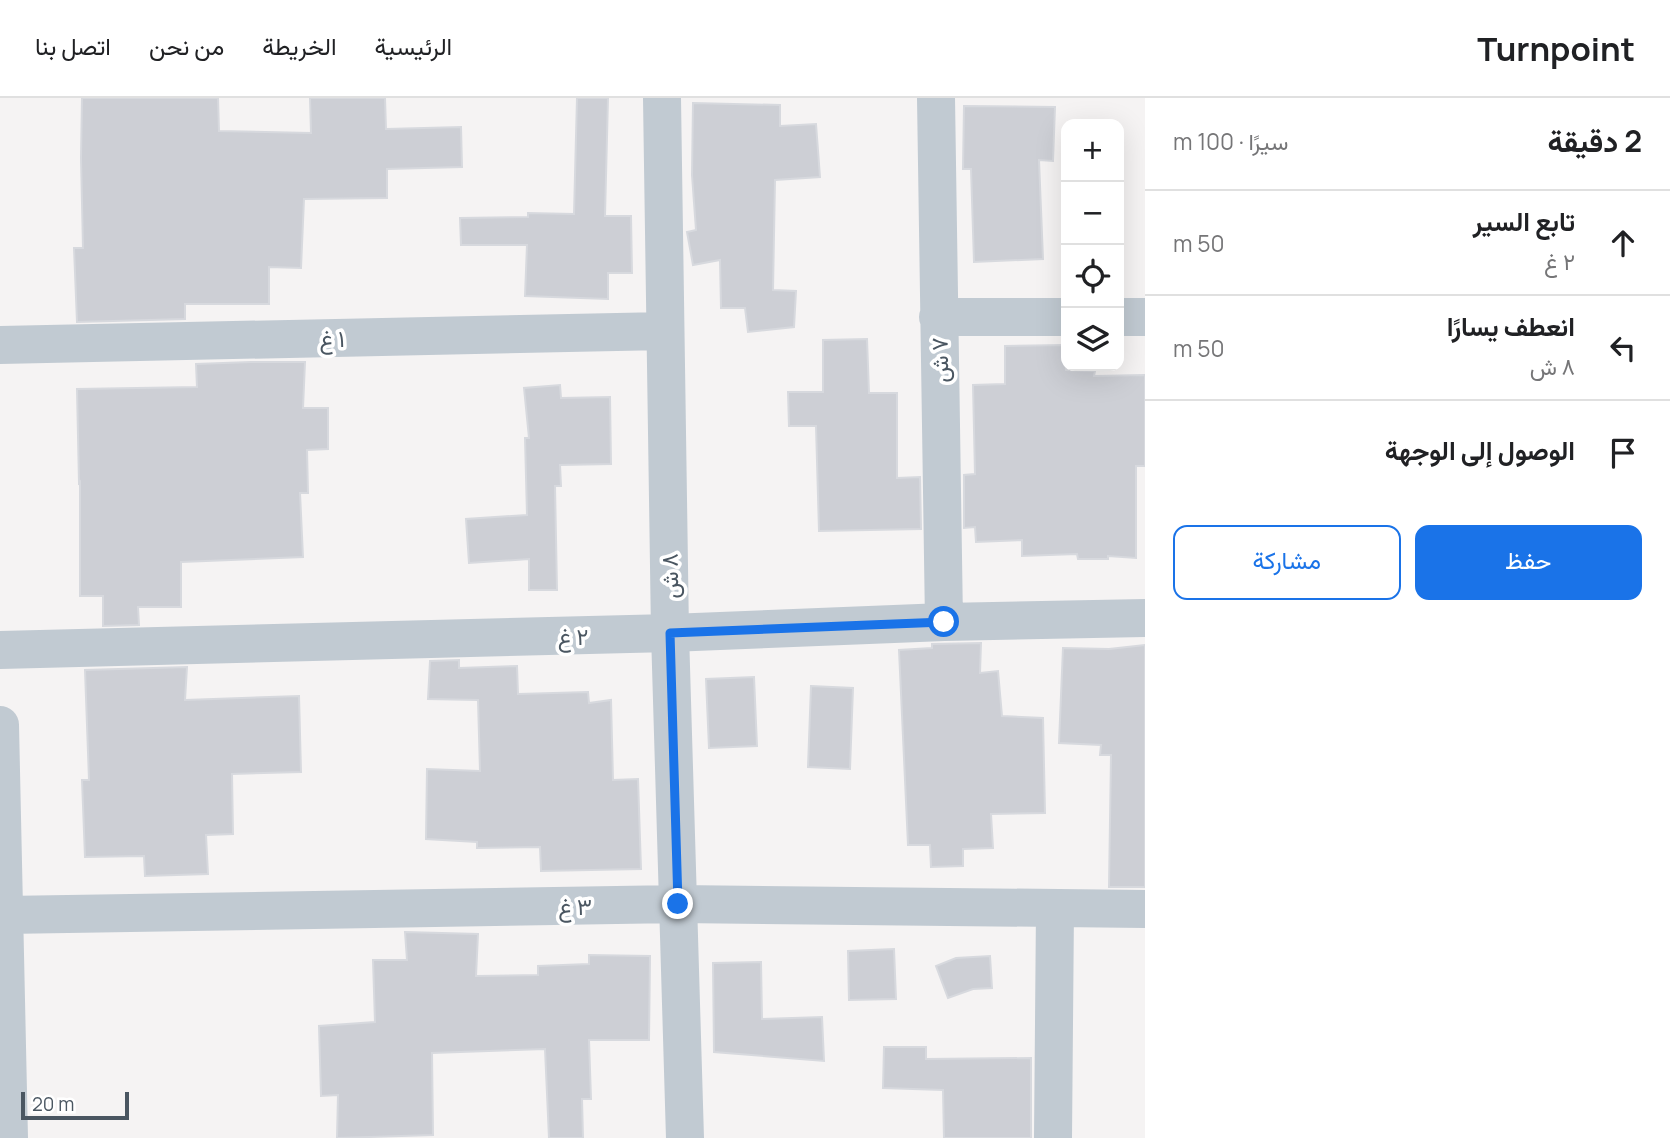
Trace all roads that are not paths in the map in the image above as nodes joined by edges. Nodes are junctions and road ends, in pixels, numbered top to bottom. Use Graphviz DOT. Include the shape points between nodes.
graph roads {
  1 [pos="662,98"];
  2 [pos="936,98"];
  3 [pos="938,317"];
  4 [pos="1061,317"];
  5 [pos="1124,317"];
  6 [pos="1145,317"];
  7 [pos="664,331"];
  8 [pos="0,345"];
  9 [pos="1145,618"];
  10 [pos="944,622"];
  11 [pos="670,633"];
  12 [pos="0,650"];
  13 [pos="0,726"];
  14 [pos="678,904"];
  15 [pos="1055,908"];
  16 [pos="1145,909"];
  17 [pos="5,915"];
  18 [pos="4,999"];
  19 [pos="9,1138"];
  20 [pos="685,1138"];
  21 [pos="1053,1138"];
  1 -- 7 [label="street, ٨ ش"];
  2 -- 3 [label="street, ٧ ش"];
  3 -- 4 [label="street"];
  3 -- 10 [label="street, ٧ ش"];
  5 -- 6 [label="street"];
  7 -- 8 [label="street, ١ غ"];
  7 -- 11 [label="street, ٨ ش"];
  9 -- 10 [label="street, ٢ غ"];
  10 -- 11 [label="street, ٢ غ"];
  11 -- 12 [label="street, ٢ غ"];
  11 -- 14 [label="street, ٨ ش"];
  13 -- 17 [label="street"];
  14 -- 15 [label="street, ٣ غ"];
  14 -- 17 [label="street, ٣ غ"];
  14 -- 20 [label="street, ٨ ش"];
  15 -- 16 [label="street, ٣ غ"];
  15 -- 21 [label="street"];
  17 -- 18 [label="street"];
  18 -- 19 [label="street"];
}
